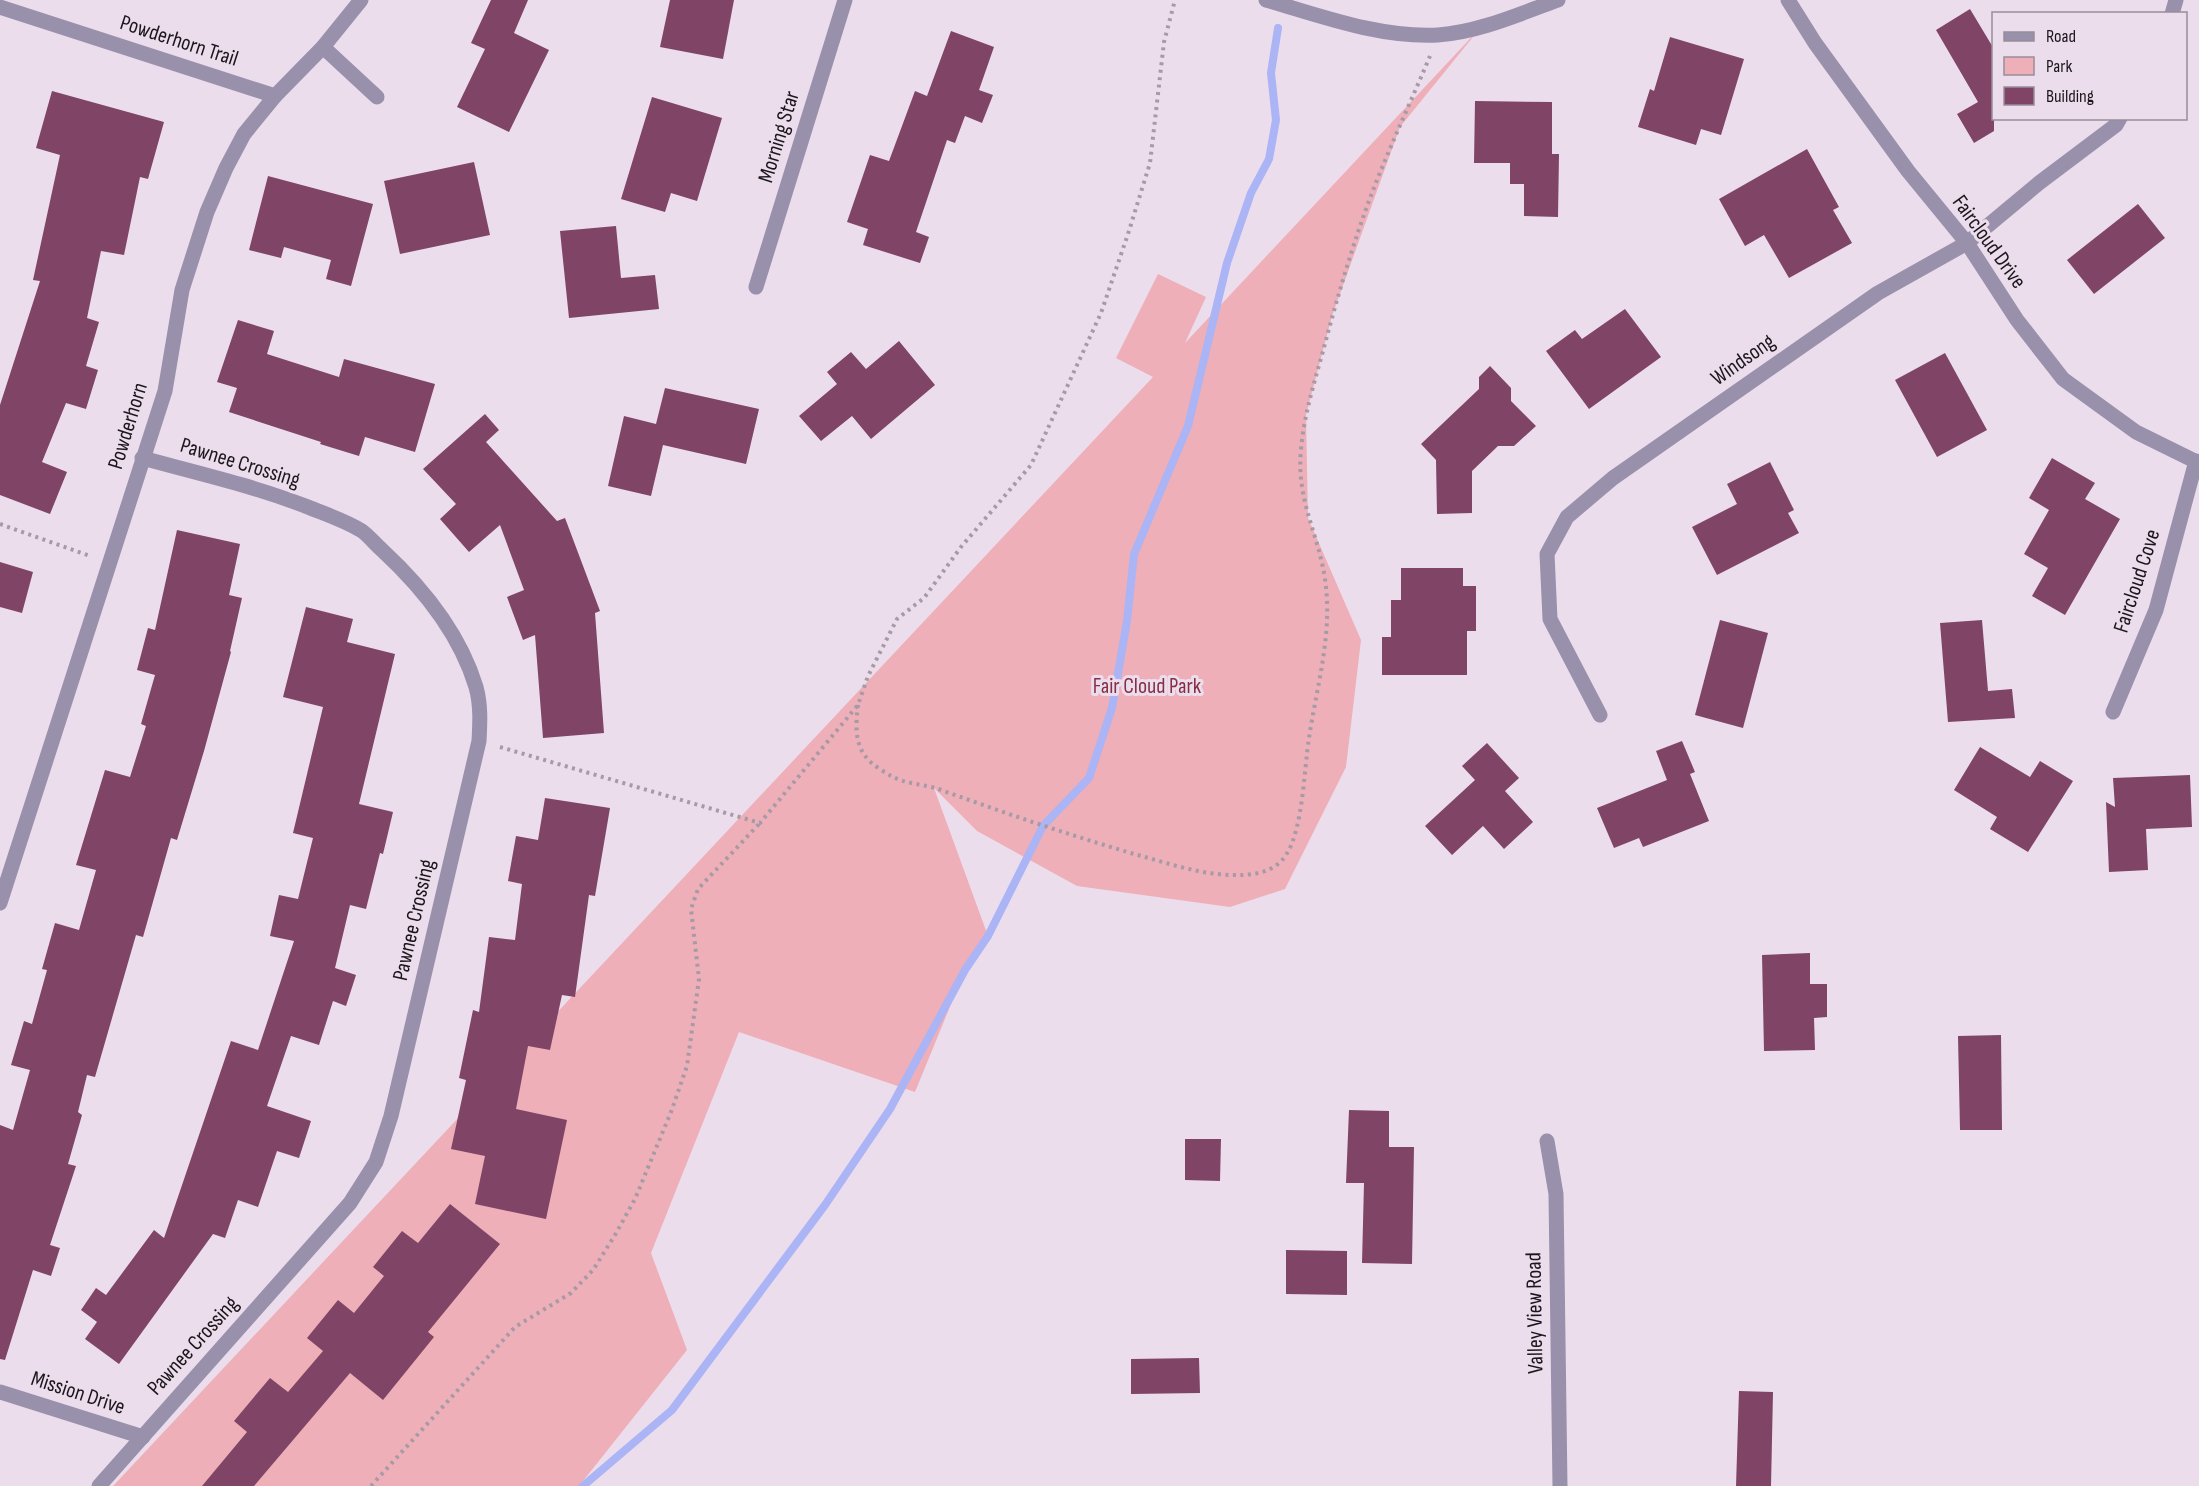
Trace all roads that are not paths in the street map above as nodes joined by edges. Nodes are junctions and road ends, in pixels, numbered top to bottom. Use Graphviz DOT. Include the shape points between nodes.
graph roads {
  1 [pos="361,0"];
  2 [pos="845,0"];
  3 [pos="1266,0"];
  4 [pos="1558,0"];
  5 [pos="1788,0"];
  6 [pos="0,7"];
  7 [pos="323,47"];
  8 [pos="275,96"];
  9 [pos="377,97"];
  10 [pos="2119,120"];
  11 [pos="1967,243"];
  12 [pos="756,287"];
  13 [pos="142,458"];
  14 [pos="2197,462"];
  15 [pos="2113,712"];
  16 [pos="1600,715"];
  17 [pos="0,903"];
  18 [pos="1547,1141"];
  19 [pos="0,1392"];
  20 [pos="143,1437"];
  21 [pos="99,1486"];
  22 [pos="1560,1486"];
  1 -- 7 [label="street, Powderhorn"];
  2 -- 12 [label="street, Morning Star"];
  3 -- 4 [label="street" via="1377,31 1439,35 1481,27"];
  5 -- 11 [label="street, Faircloud Drive" via="1908,171"];
  6 -- 8 [label="street, Powderhorn Trail"];
  7 -- 8 [label="street, Powderhorn"];
  7 -- 9 [label="street"];
  8 -- 13 [label="street, Powderhorn" via="244,134 207,212 182,290 165,392"];
  10 -- 11 [label="street, Windsong"];
  11 -- 14 [label="street, Faircloud Drive" via="2017,320 2063,379 2136,432"];
  11 -- 16 [label="street, Windsong" via="1878,293 1613,478 1566,517 1547,554 1550,619"];
  13 -- 17 [label="street, Powderhorn"];
  13 -- 20 [label="street, Pawnee Crossing" via="269,492 362,531 402,568 447,626 465,659 480,710 479,741 391,1116 376,1162 350,1203"];
  14 -- 15 [label="street, Faircloud Cove" via="2156,610"];
  18 -- 22 [label="street, Valley View Road" via="1557,1194"];
  19 -- 20 [label="street, Mission Drive"];
  20 -- 21 [label="street, Pawnee Crossing"];
}
